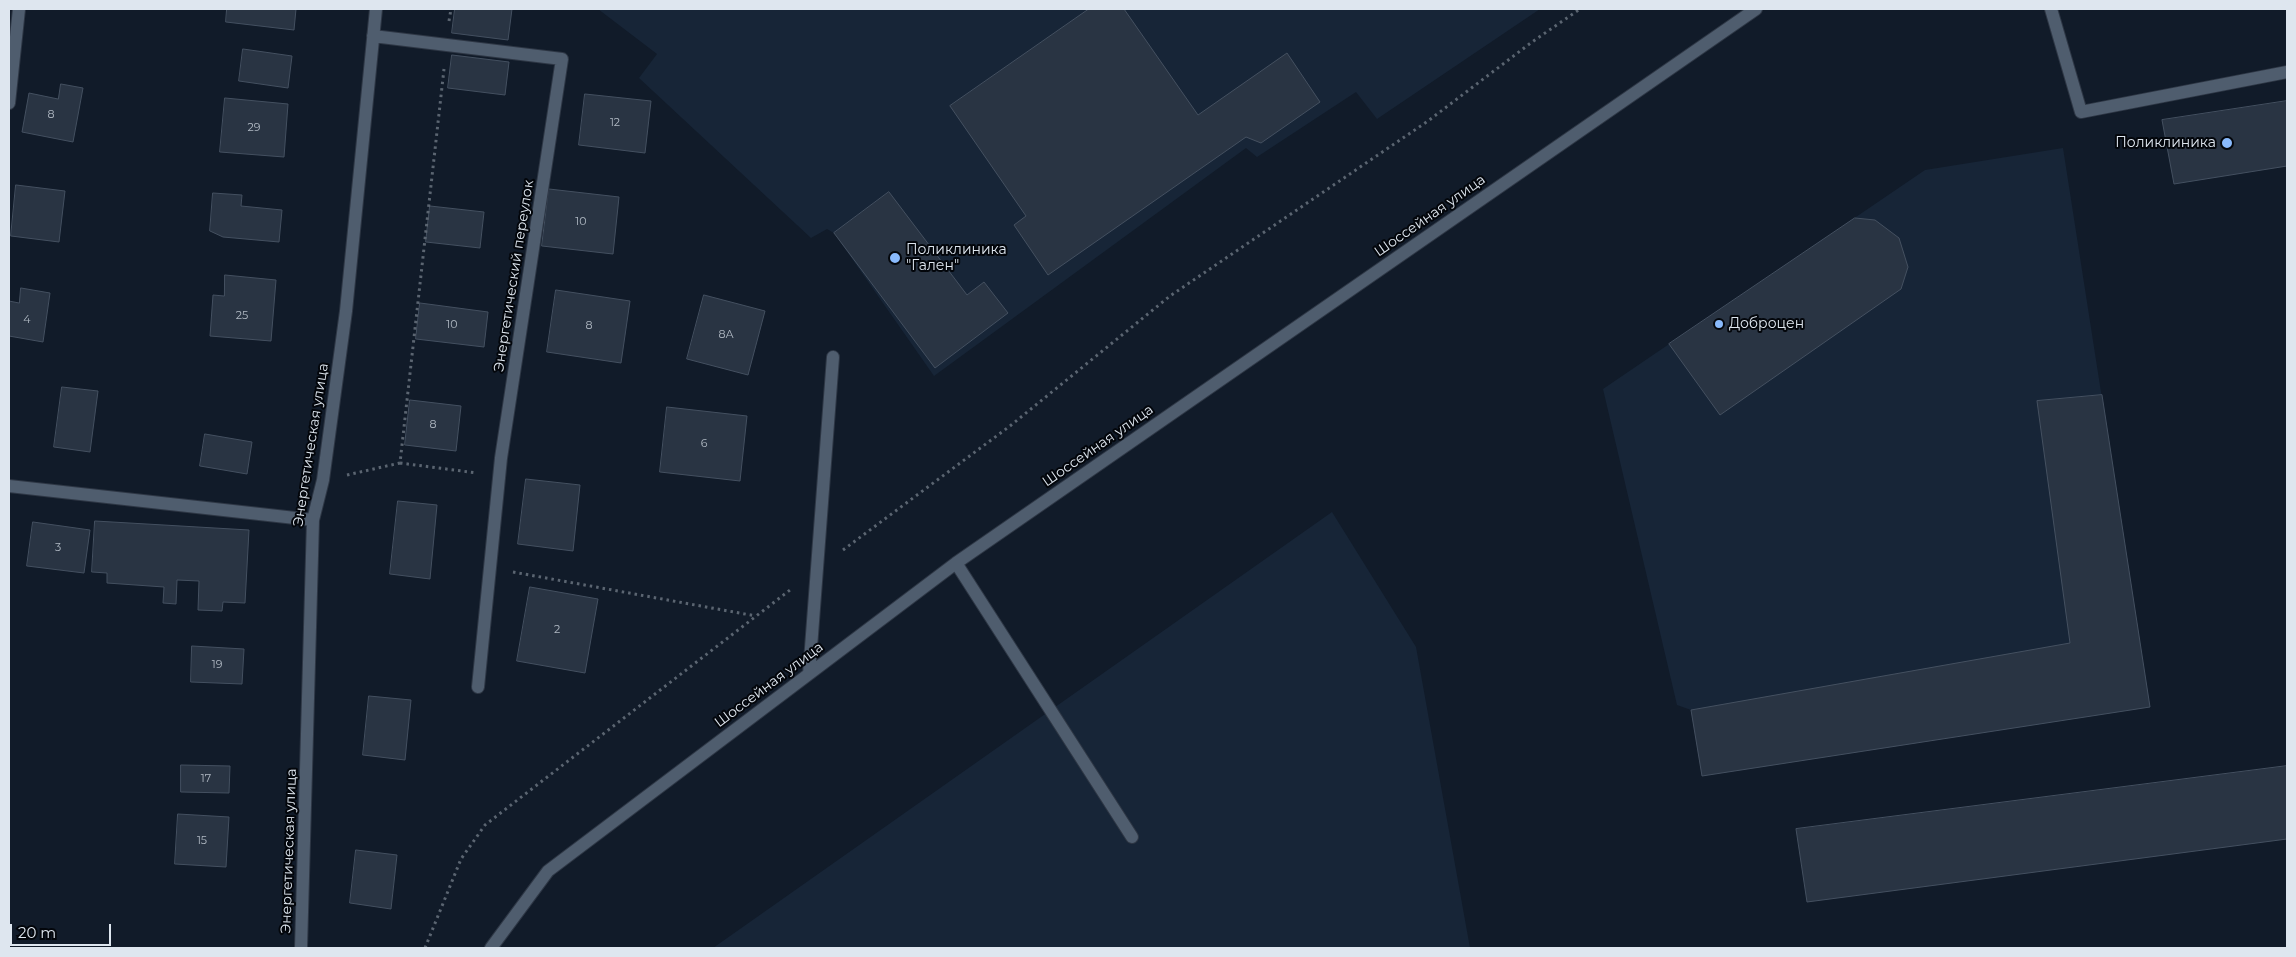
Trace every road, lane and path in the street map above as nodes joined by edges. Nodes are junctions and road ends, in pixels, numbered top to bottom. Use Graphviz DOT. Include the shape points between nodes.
graph roads {
  1 [pos="19,9"];
  2 [pos="376,9"];
  3 [pos="451,9"];
  4 [pos="1580,9"];
  5 [pos="1756,9"];
  6 [pos="2051,9"];
  7 [pos="373,36"];
  8 [pos="446,45"];
  9 [pos="2287,72"];
  10 [pos="9,103"];
  11 [pos="833,356"];
  12 [pos="400,463"];
  13 [pos="500,476"];
  14 [pos="323,480"];
  15 [pos="9,486"];
  16 [pos="313,520"];
  17 [pos="835,556"];
  18 [pos="956,563"];
  19 [pos="510,572"];
  20 [pos="796,586"];
  21 [pos="756,616"];
  22 [pos="809,674"];
  23 [pos="478,687"];
  24 [pos="1132,837"];
  25 [pos="301,948"];
  26 [pos="425,948"];
  27 [pos="491,948"];
  1 -- 10 [label="street"];
  2 -- 7 [label="street, Энергетическая улица"];
  3 -- 8 [label="path"];
  4 -- 17 [label="path" via="1428,121 1170,296 1010,426"];
  5 -- 18 [label="street, Шоссейная улица"];
  6 -- 9 [label="street" via="2081,112"];
  7 -- 8 [label="street, Энергетический переулок"];
  7 -- 14 [label="street, Энергетическая улица" via="346,311"];
  8 -- 12 [label="path"];
  8 -- 13 [label="street, Энергетический переулок" via="562,59"];
  11 -- 22 [label="street"];
  12 -- 13 [label="path"];
  12 -- 14 [label="path"];
  13 -- 23 [label="street, Энергетический переулок"];
  14 -- 16 [label="street, Энергетическая улица"];
  15 -- 16 [label="street"];
  16 -- 25 [label="street, Энергетическая улица"];
  18 -- 22 [label="street, Шоссейная улица"];
  18 -- 24 [label="street"];
  19 -- 21 [label="path"];
  20 -- 21 [label="path"];
  21 -- 26 [label="path" via="485,825 461,859"];
  22 -- 27 [label="street, Шоссейная улица" via="548,871"];
}
